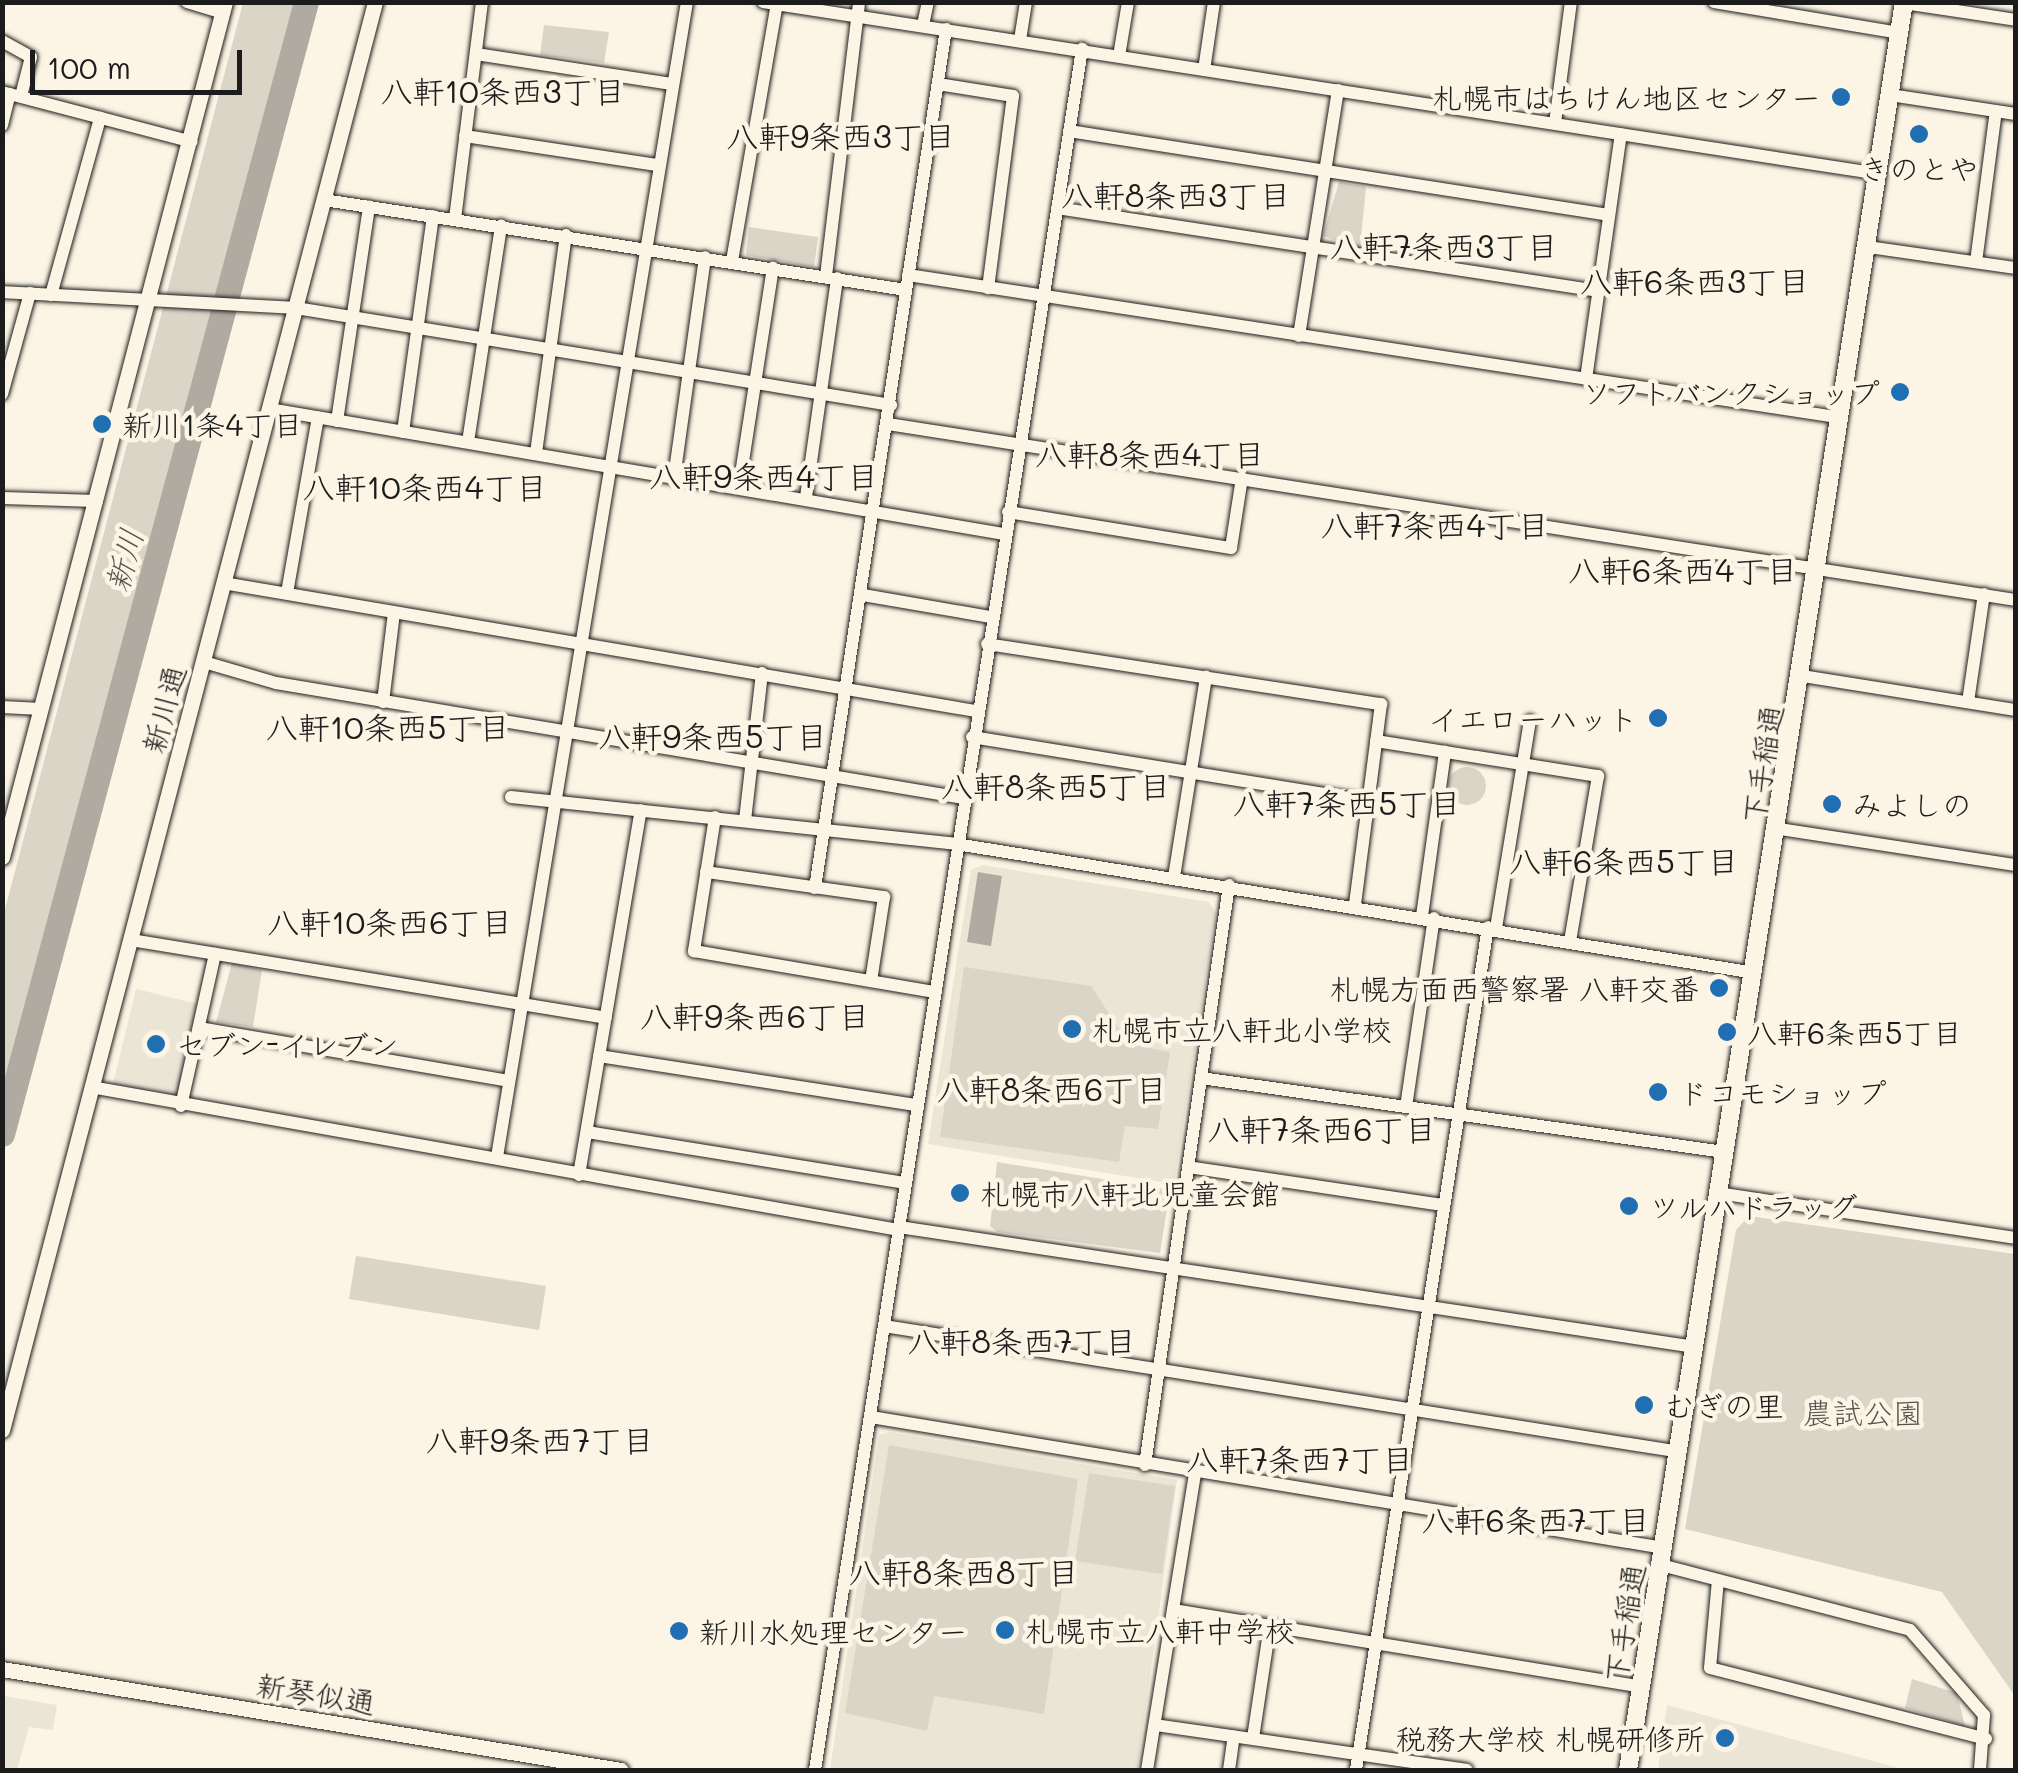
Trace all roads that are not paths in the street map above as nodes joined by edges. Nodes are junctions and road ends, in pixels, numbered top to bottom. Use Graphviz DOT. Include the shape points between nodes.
graph roads {
  1 [pos="187,2"];
  2 [pos="375,2"];
  3 [pos="482,2"];
  4 [pos="687,2"];
  5 [pos="859,2"];
  6 [pos="928,2"];
  7 [pos="1026,2"];
  8 [pos="1128,2"];
  9 [pos="1214,2"];
  10 [pos="1571,2"];
  11 [pos="1714,2"];
  12 [pos="773,3"];
  13 [pos="1904,3"];
  14 [pos="224,8"];
  15 [pos="856,18"];
  16 [pos="2016,20"];
  17 [pos="923,25"];
  18 [pos="946,29"];
  19 [pos="1900,33"];
  20 [pos="1020,40"];
  21 [pos="2,41"];
  22 [pos="1082,50"];
  23 [pos="476,54"];
  24 [pos="1119,56"];
  25 [pos="1204,70"];
  26 [pos="672,84"];
  27 [pos="938,84"];
  28 [pos="1338,90"];
  29 [pos="11,94"];
  30 [pos="1890,95"];
  31 [pos="1996,111"];
  32 [pos="2016,114"];
  33 [pos="100,118"];
  34 [pos="1555,123"];
  35 [pos="2,125"];
  36 [pos="1069,132"];
  37 [pos="1621,134"];
  38 [pos="466,136"];
  39 [pos="192,142"];
  40 [pos="657,165"];
  41 [pos="1325,173"];
  42 [pos="1878,174"];
  43 [pos="324,200"];
  44 [pos="369,206"];
  45 [pos="1056,208"];
  46 [pos="1609,215"];
  47 [pos="433,216"];
  48 [pos="455,219"];
  49 [pos="501,226"];
  50 [pos="566,235"];
  51 [pos="642,246"];
  52 [pos="1868,246"];
  53 [pos="1312,250"];
  54 [pos="705,256"];
  55 [pos="732,261"];
  56 [pos="1976,262"];
  57 [pos="773,268"];
  58 [pos="2016,268"];
  59 [pos="831,277"];
  60 [pos="907,282"];
  61 [pos="988,288"];
  62 [pos="2,292"];
  63 [pos="1598,292"];
  64 [pos="30,294"];
  65 [pos="51,294"];
  66 [pos="1042,296"];
  67 [pos="150,299"];
  68 [pos="288,307"];
  69 [pos="355,318"];
  70 [pos="419,329"];
  71 [pos="1299,336"];
  72 [pos="484,341"];
  73 [pos="551,351"];
  74 [pos="626,363"];
  75 [pos="690,374"];
  76 [pos="1586,379"];
  77 [pos="756,386"];
  78 [pos="2,394"];
  79 [pos="822,395"];
  80 [pos="890,404"];
  81 [pos="270,409"];
  82 [pos="318,418"];
  83 [pos="1842,418"];
  84 [pos="336,421"];
  85 [pos="888,424"];
  86 [pos="403,432"];
  87 [pos="468,442"];
  88 [pos="1020,442"];
  89 [pos="536,453"];
  90 [pos="606,466"];
  91 [pos="674,478"];
  92 [pos="1242,478"];
  93 [pos="740,486"];
  94 [pos="806,497"];
  95 [pos="2,498"];
  96 [pos="97,501"];
  97 [pos="875,508"];
  98 [pos="1008,512"];
  99 [pos="1004,534"];
  100 [pos="1820,567"];
  101 [pos="223,583"];
  102 [pos="287,593"];
  103 [pos="863,594"];
  104 [pos="1984,594"];
  105 [pos="2016,600"];
  106 [pos="394,613"];
  107 [pos="990,617"];
  108 [pos="577,641"];
  109 [pos="987,644"];
  110 [pos="204,662"];
  111 [pos="762,674"];
  112 [pos="1803,676"];
  113 [pos="1206,677"];
  114 [pos="849,689"];
  115 [pos="383,702"];
  116 [pos="1968,702"];
  117 [pos="2,707"];
  118 [pos="40,709"];
  119 [pos="2016,710"];
  120 [pos="976,711"];
  121 [pos="1530,720"];
  122 [pos="564,731"];
  123 [pos="972,737"];
  124 [pos="1376,741"];
  125 [pos="1445,752"];
  126 [pos="751,762"];
  127 [pos="1525,763"];
  128 [pos="1190,772"];
  129 [pos="836,779"];
  130 [pos="512,797"];
  131 [pos="963,798"];
  132 [pos="554,801"];
  133 [pos="1368,801"];
  134 [pos="641,810"];
  135 [pos="715,817"];
  136 [pos="745,820"];
  137 [pos="1780,828"];
  138 [pos="828,830"];
  139 [pos="956,844"];
  140 [pos="2,857"];
  141 [pos="2016,865"];
  142 [pos="706,872"];
  143 [pos="1174,877"];
  144 [pos="1229,885"];
  145 [pos="815,888"];
  146 [pos="1355,904"];
  147 [pos="1428,917"];
  148 [pos="1492,928"];
  149 [pos="131,940"];
  150 [pos="1570,941"];
  151 [pos="215,954"];
  152 [pos="1755,973"];
  153 [pos="871,981"];
  154 [pos="934,992"];
  155 [pos="520,1004"];
  156 [pos="606,1018"];
  157 [pos="199,1028"];
  158 [pos="600,1056"];
  159 [pos="1201,1078"];
  160 [pos="508,1081"];
  161 [pos="91,1088"];
  162 [pos="917,1105"];
  163 [pos="182,1106"];
  164 [pos="1406,1107"];
  165 [pos="1457,1114"];
  166 [pos="587,1132"];
  167 [pos="1724,1152"];
  168 [pos="497,1158"];
  169 [pos="1188,1166"];
  170 [pos="580,1175"];
  171 [pos="906,1183"];
  172 [pos="1718,1194"];
  173 [pos="1444,1204"];
  174 [pos="899,1228"];
  175 [pos="2016,1238"];
  176 [pos="1173,1268"];
  177 [pos="1428,1306"];
  178 [pos="884,1326"];
  179 [pos="1695,1347"];
  180 [pos="1157,1369"];
  181 [pos="1412,1410"];
  182 [pos="870,1418"];
  183 [pos="2,1430"];
  184 [pos="1680,1452"];
  185 [pos="1145,1464"];
  186 [pos="1195,1473"];
  187 [pos="1396,1508"];
  188 [pos="1663,1557"];
  189 [pos="1718,1580"];
  190 [pos="1173,1610"];
  191 [pos="1270,1626"];
  192 [pos="1376,1642"];
  193 [pos="2,1669"];
  194 [pos="1642,1686"];
  195 [pos="1154,1725"];
  196 [pos="1234,1736"];
  197 [pos="1253,1738"];
  198 [pos="1986,1739"];
  199 [pos="1358,1752"];
  200 [pos="620,1770"];
  201 [pos="815,1770"];
  202 [pos="1147,1770"];
  203 [pos="1229,1770"];
  204 [pos="1356,1770"];
  205 [pos="1467,1770"];
  206 [pos="1628,1770"];
  207 [pos="1980,1770"];
  1 -- 14 [label="street"];
  2 -- 43 [label="street, 新川通"];
  3 -- 23 [label="street"];
  4 -- 26 [label="street"];
  5 -- 15 [label="street"];
  6 -- 17 [label="street"];
  7 -- 20 [label="street"];
  8 -- 24 [label="street"];
  9 -- 25 [label="street"];
  10 -- 34 [label="street"];
  11 -- 19 [label="street"];
  12 -- 15 [label="street"];
  12 -- 55 [label="street"];
  13 -- 16 [label="street"];
  13 -- 19 [label="main road, 下手稲通"];
  14 -- 39 [label="street"];
  15 -- 17 [label="street"];
  15 -- 59 [label="street"];
  17 -- 18 [label="street"];
  18 -- 20 [label="street"];
  18 -- 27 [label="street"];
  19 -- 30 [label="main road, 下手稲通"];
  20 -- 22 [label="street"];
  21 -- 29 [label="street" via="30,57"];
  22 -- 24 [label="street"];
  22 -- 36 [label="street"];
  23 -- 26 [label="street"];
  23 -- 38 [label="street"];
  24 -- 25 [label="street"];
  25 -- 28 [label="street"];
  26 -- 40 [label="street"];
  27 -- 60 [label="street"];
  27 -- 61 [label="street" via="1013,96"];
  28 -- 34 [label="street"];
  28 -- 41 [label="street"];
  29 -- 33 [label="street"];
  29 -- 35 [label="street"];
  30 -- 31 [label="street"];
  30 -- 42 [label="main road, 下手稲通"];
  31 -- 32 [label="street"];
  31 -- 56 [label="street"];
  33 -- 39 [label="street"];
  33 -- 65 [label="street"];
  34 -- 37 [label="street"];
  36 -- 41 [label="street"];
  36 -- 45 [label="street"];
  37 -- 42 [label="street"];
  37 -- 46 [label="street"];
  38 -- 40 [label="street"];
  38 -- 48 [label="street"];
  39 -- 67 [label="street"];
  40 -- 51 [label="street"];
  41 -- 46 [label="street"];
  41 -- 53 [label="street"];
  42 -- 52 [label="main road, 下手稲通"];
  43 -- 44 [label="street"];
  43 -- 68 [label="street, 新川通"];
  44 -- 47 [label="street"];
  44 -- 69 [label="street"];
  45 -- 53 [label="street"];
  45 -- 66 [label="street"];
  46 -- 63 [label="street"];
  47 -- 48 [label="street"];
  47 -- 70 [label="street"];
  48 -- 49 [label="street"];
  49 -- 50 [label="street"];
  49 -- 72 [label="street"];
  50 -- 51 [label="street"];
  50 -- 73 [label="street"];
  51 -- 54 [label="street"];
  51 -- 74 [label="street"];
  52 -- 56 [label="street"];
  52 -- 83 [label="main road, 下手稲通"];
  53 -- 63 [label="street"];
  53 -- 71 [label="street"];
  54 -- 55 [label="street"];
  54 -- 75 [label="street"];
  55 -- 57 [label="street"];
  56 -- 58 [label="street"];
  57 -- 59 [label="street"];
  57 -- 77 [label="street"];
  59 -- 60 [label="street"];
  59 -- 79 [label="street"];
  60 -- 61 [label="street"];
  60 -- 80 [label="street"];
  61 -- 66 [label="street"];
  62 -- 64 [label="street"];
  63 -- 76 [label="street"];
  64 -- 65 [label="street"];
  64 -- 78 [label="street"];
  65 -- 67 [label="street"];
  66 -- 71 [label="street"];
  66 -- 88 [label="street"];
  67 -- 68 [label="street"];
  67 -- 96 [label="street"];
  68 -- 69 [label="street"];
  68 -- 81 [label="street, 新川通"];
  69 -- 70 [label="street"];
  69 -- 84 [label="street"];
  70 -- 72 [label="street"];
  70 -- 86 [label="street"];
  71 -- 76 [label="street"];
  72 -- 73 [label="street"];
  72 -- 87 [label="street"];
  73 -- 74 [label="street"];
  73 -- 89 [label="street"];
  74 -- 75 [label="street"];
  74 -- 90 [label="street"];
  75 -- 77 [label="street"];
  75 -- 91 [label="street"];
  76 -- 83 [label="street"];
  77 -- 79 [label="street"];
  77 -- 93 [label="street"];
  79 -- 80 [label="street"];
  79 -- 94 [label="street"];
  80 -- 85 [label="street"];
  81 -- 82 [label="street"];
  81 -- 101 [label="street, 新川通"];
  82 -- 84 [label="street"];
  82 -- 102 [label="street"];
  83 -- 100 [label="main road, 下手稲通"];
  84 -- 86 [label="street"];
  85 -- 88 [label="street"];
  85 -- 97 [label="street"];
  86 -- 87 [label="street"];
  87 -- 89 [label="street"];
  88 -- 92 [label="street"];
  88 -- 98 [label="street"];
  89 -- 90 [label="street"];
  90 -- 91 [label="street"];
  90 -- 108 [label="street"];
  91 -- 93 [label="street"];
  92 -- 98 [label="street" via="1231,548"];
  92 -- 100 [label="street"];
  93 -- 94 [label="street"];
  94 -- 97 [label="street"];
  95 -- 96 [label="street"];
  96 -- 118 [label="street"];
  97 -- 99 [label="street"];
  97 -- 103 [label="street"];
  98 -- 99 [label="street"];
  99 -- 107 [label="street"];
  100 -- 104 [label="street"];
  100 -- 112 [label="main road, 下手稲通"];
  101 -- 102 [label="street"];
  101 -- 110 [label="street, 新川通"];
  102 -- 106 [label="street"];
  103 -- 107 [label="street"];
  103 -- 114 [label="street"];
  104 -- 105 [label="street"];
  104 -- 116 [label="street"];
  106 -- 108 [label="street"];
  106 -- 115 [label="street"];
  107 -- 109 [label="street"];
  108 -- 111 [label="street"];
  108 -- 122 [label="street"];
  109 -- 113 [label="street"];
  109 -- 120 [label="street"];
  110 -- 115 [label="street"];
  110 -- 149 [label="street, 新川通"];
  111 -- 114 [label="street"];
  111 -- 126 [label="street"];
  112 -- 116 [label="street"];
  112 -- 137 [label="main road, 下手稲通"];
  113 -- 124 [label="street" via="1382,704"];
  113 -- 128 [label="street"];
  114 -- 120 [label="street"];
  114 -- 129 [label="street"];
  115 -- 122 [label="street"];
  116 -- 119 [label="street"];
  117 -- 118 [label="street"];
  118 -- 140 [label="street"];
  120 -- 123 [label="street"];
  121 -- 127 [label="street"];
  122 -- 126 [label="street"];
  122 -- 132 [label="street"];
  123 -- 128 [label="street"];
  123 -- 131 [label="street"];
  124 -- 125 [label="street"];
  124 -- 133 [label="street"];
  125 -- 127 [label="street"];
  125 -- 147 [label="street"];
  126 -- 129 [label="street"];
  126 -- 136 [label="street"];
  127 -- 148 [label="street"];
  127 -- 150 [label="street" via="1598,776"];
  128 -- 133 [label="street"];
  128 -- 143 [label="street"];
  129 -- 131 [label="street"];
  129 -- 138 [label="street"];
  130 -- 132 [label="street"];
  131 -- 139 [label="street"];
  132 -- 134 [label="street"];
  132 -- 155 [label="street"];
  133 -- 146 [label="street"];
  134 -- 135 [label="street"];
  134 -- 156 [label="street"];
  135 -- 136 [label="street"];
  135 -- 142 [label="street"];
  136 -- 138 [label="street"];
  137 -- 141 [label="street"];
  137 -- 152 [label="main road, 下手稲通"];
  138 -- 139 [label="street"];
  138 -- 145 [label="street"];
  139 -- 143 [label="street"];
  139 -- 154 [label="street"];
  142 -- 145 [label="street"];
  142 -- 153 [label="street" via="694,952"];
  143 -- 144 [label="street"];
  144 -- 146 [label="street"];
  144 -- 159 [label="street"];
  145 -- 153 [label="street" via="884,897"];
  146 -- 147 [label="street"];
  147 -- 148 [label="street"];
  147 -- 164 [label="street"];
  148 -- 150 [label="street"];
  148 -- 165 [label="street"];
  149 -- 151 [label="street"];
  149 -- 161 [label="street, 新川通"];
  150 -- 152 [label="street"];
  151 -- 155 [label="street"];
  151 -- 157 [label="street"];
  152 -- 167 [label="main road, 下手稲通"];
  153 -- 154 [label="street"];
  154 -- 162 [label="street"];
  155 -- 156 [label="street"];
  155 -- 160 [label="street"];
  156 -- 158 [label="street"];
  157 -- 160 [label="street"];
  157 -- 163 [label="street"];
  158 -- 162 [label="street"];
  158 -- 166 [label="street"];
  159 -- 164 [label="street"];
  159 -- 169 [label="street"];
  160 -- 168 [label="street"];
  161 -- 163 [label="street"];
  161 -- 183 [label="street, 新川通"];
  162 -- 171 [label="street"];
  163 -- 168 [label="street"];
  164 -- 165 [label="street"];
  165 -- 167 [label="street"];
  165 -- 173 [label="street"];
  166 -- 170 [label="street"];
  166 -- 171 [label="street"];
  167 -- 172 [label="main road, 下手稲通"];
  168 -- 170 [label="street"];
  169 -- 173 [label="street"];
  169 -- 176 [label="street"];
  170 -- 174 [label="street"];
  171 -- 174 [label="street"];
  172 -- 175 [label="street"];
  172 -- 179 [label="main road, 下手稲通"];
  173 -- 177 [label="street"];
  174 -- 176 [label="street"];
  174 -- 178 [label="street"];
  176 -- 177 [label="street"];
  176 -- 180 [label="street"];
  177 -- 179 [label="street"];
  177 -- 181 [label="street"];
  178 -- 180 [label="street"];
  178 -- 182 [label="street"];
  179 -- 184 [label="main road, 下手稲通"];
  180 -- 181 [label="street"];
  180 -- 185 [label="street"];
  181 -- 184 [label="street"];
  181 -- 187 [label="street"];
  182 -- 185 [label="street"];
  182 -- 201 [label="street"];
  184 -- 188 [label="main road, 下手稲通"];
  185 -- 186 [label="street"];
  186 -- 187 [label="street"];
  186 -- 190 [label="street"];
  187 -- 188 [label="street"];
  187 -- 192 [label="street"];
  188 -- 189 [label="street"];
  188 -- 194 [label="main road, 下手稲通"];
  189 -- 198 [label="street" via="1910,1630 1984,1715"];
  189 -- 198 [label="street" via="1710,1668"];
  190 -- 191 [label="street"];
  190 -- 195 [label="street"];
  191 -- 192 [label="street"];
  191 -- 197 [label="street"];
  192 -- 194 [label="street"];
  192 -- 199 [label="street"];
  193 -- 200 [label="street, 新琴似通"];
  194 -- 206 [label="main road, 下手稲通"];
  195 -- 196 [label="street"];
  195 -- 202 [label="street"];
  196 -- 197 [label="street"];
  196 -- 203 [label="street"];
  197 -- 199 [label="street"];
  198 -- 207 [label="street"];
  199 -- 204 [label="street"];
  199 -- 205 [label="street"];
}
